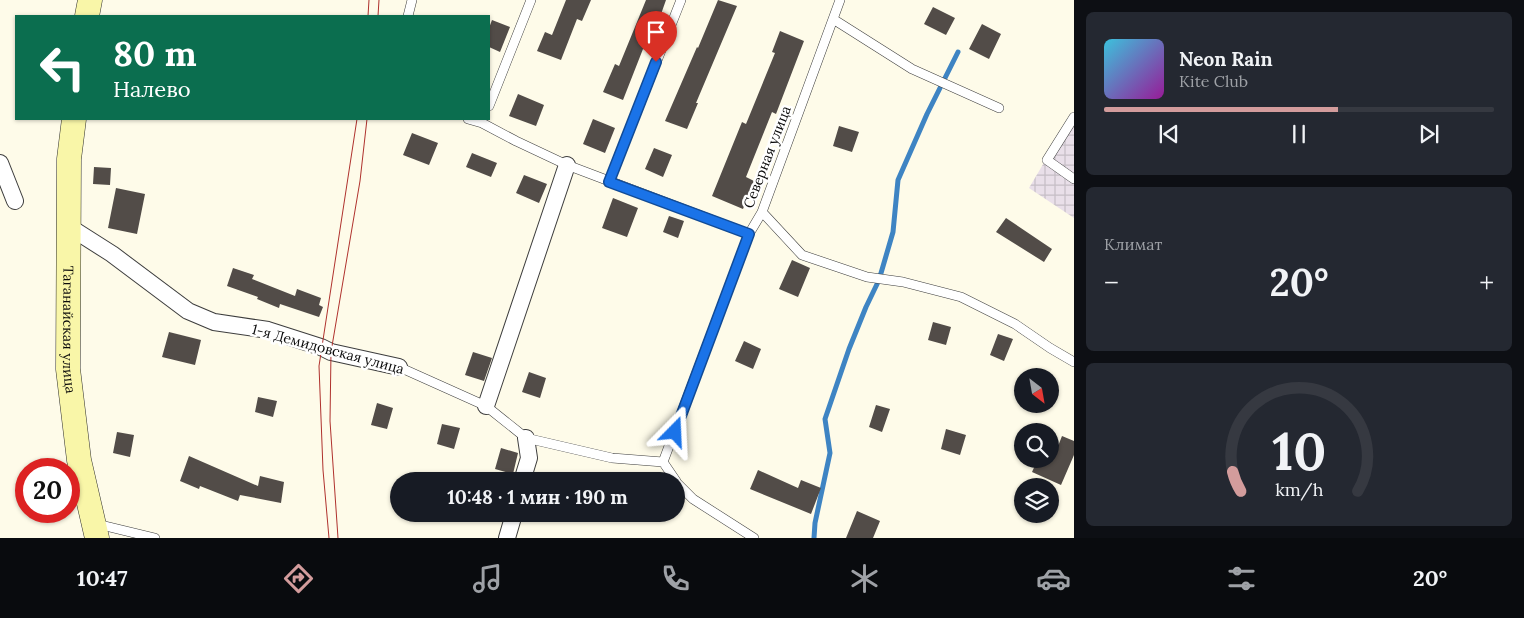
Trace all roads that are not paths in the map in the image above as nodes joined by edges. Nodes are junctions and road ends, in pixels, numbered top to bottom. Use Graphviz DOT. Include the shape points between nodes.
graph roads {
  1 [pos="90,0"];
  2 [pos="412,0"];
  3 [pos="531,0"];
  4 [pos="681,0"];
  5 [pos="840,0"];
  6 [pos="88,15"];
  7 [pos="408,15"];
  8 [pos="833,20"];
  9 [pos="490,103"];
  10 [pos="999,108"];
  11 [pos="1074,117"];
  12 [pos="74,120"];
  13 [pos="483,121"];
  14 [pos="0,163"];
  15 [pos="566,165"];
  16 [pos="1074,179"];
  17 [pos="609,182"];
  18 [pos="15,200"];
  19 [pos="762,212"];
  20 [pos="68,226"];
  21 [pos="749,234"];
  22 [pos="1074,362"];
  23 [pos="399,367"];
  24 [pos="486,406"];
  25 [pos="526,438"];
  26 [pos="663,462"];
  27 [pos="525,472"];
  28 [pos="670,472"];
  29 [pos="685,491"];
  30 [pos="512,522"];
  31 [pos="95,531"];
  32 [pos="155,538"];
  33 [pos="507,538"];
  34 [pos="754,538"];
  1 -- 6 [label="main road"];
  2 -- 7 [label="lane"];
  3 -- 9 [label="lane"];
  4 -- 17 [label="lane"];
  5 -- 8 [label="lane, Северная улица"];
  8 -- 10 [label="lane" via="912,69"];
  8 -- 19 [label="lane, Северная улица"];
  11 -- 16 [label="lane" via="1047,160"];
  12 -- 20 [label="main road, Таганайская улица" via="69,159"];
  13 -- 15 [label="lane"];
  14 -- 18 [label="street"];
  15 -- 17 [label="lane"];
  15 -- 24 [label="street"];
  17 -- 21 [label="lane"];
  19 -- 21 [label="lane, Северная улица"];
  19 -- 22 [label="lane" via="802,256 867,277 903,282 962,297 1015,324"];
  20 -- 23 [label="street, 1-я Демидовская улица" via="188,310 214,322 268,330 331,352"];
  20 -- 31 [label="main road, Таганайская улица" via="68,376 79,460"];
  21 -- 26 [label="lane, Северная улица"];
  23 -- 24 [label="lane, 1-я Демидовская улица"];
  24 -- 25 [label="lane, 1-я Демидовская улица"];
  25 -- 26 [label="lane, 1-я Демидовская улица" via="612,458"];
  25 -- 27 [label="street" via="529,458"];
  26 -- 28 [label="lane"];
  29 -- 34 [label="lane"];
  30 -- 33 [label="street"];
  31 -- 32 [label="lane"];
}
